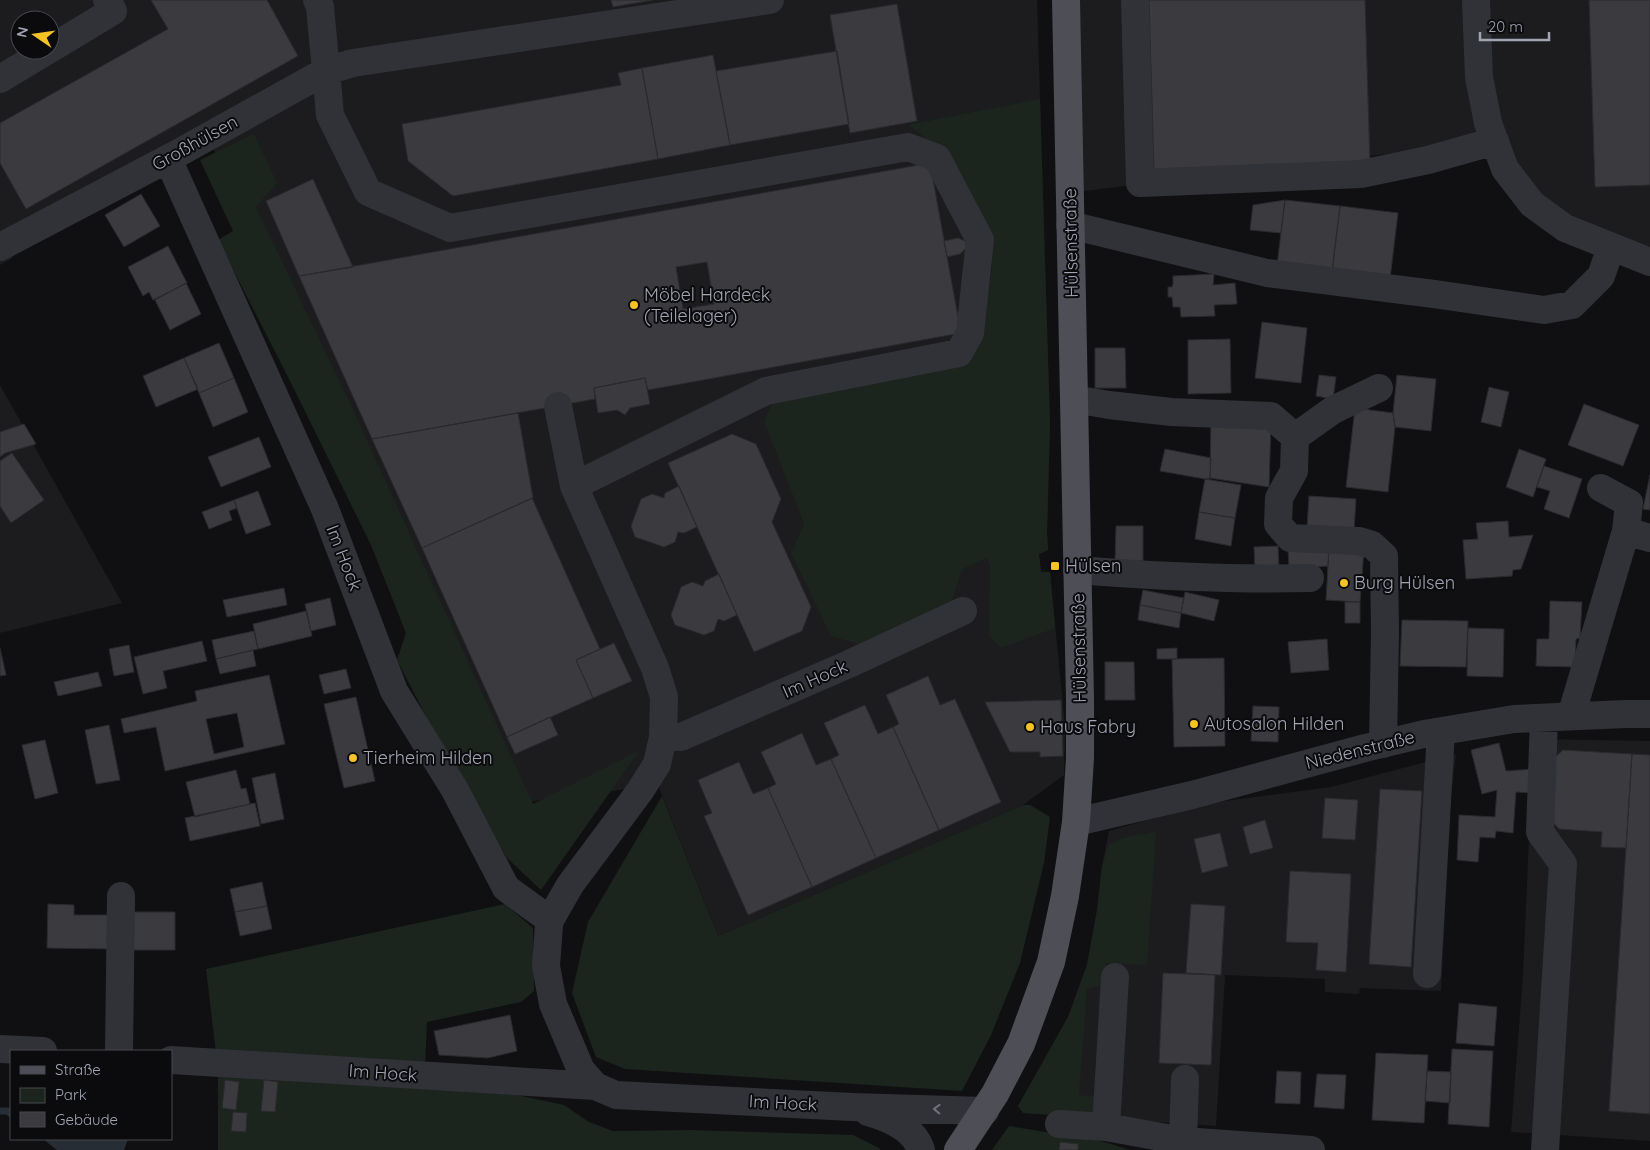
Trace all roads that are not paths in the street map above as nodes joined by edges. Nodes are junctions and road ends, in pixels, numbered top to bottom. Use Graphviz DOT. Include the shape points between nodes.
graph roads {
  1 [pos="107,0"];
  2 [pos="317,0"];
  3 [pos="770,0"];
  4 [pos="1066,0"];
  5 [pos="1136,0"];
  6 [pos="1476,0"];
  7 [pos="60,43"];
  8 [pos="30,60"];
  9 [pos="326,72"];
  10 [pos="0,78"];
  11 [pos="1495,141"];
  12 [pos="173,170"];
  13 [pos="1070,225"];
  14 [pos="0,247"];
  15 [pos="1611,247"];
  16 [pos="1650,262"];
  17 [pos="1379,388"];
  18 [pos="1074,399"];
  19 [pos="558,406"];
  20 [pos="1295,437"];
  21 [pos="574,486"];
  22 [pos="1601,488"];
  23 [pos="1638,534"];
  24 [pos="1077,570"];
  25 [pos="1310,578"];
  26 [pos="963,611"];
  27 [pos="1650,714"];
  28 [pos="1571,716"];
  29 [pos="1544,718"];
  30 [pos="1441,732"];
  31 [pos="663,737"];
  32 [pos="1383,744"];
  33 [pos="1076,822"];
  34 [pos="121,896"];
  35 [pos="550,920"];
  36 [pos="1427,974"];
  37 [pos="1115,977"];
  38 [pos="0,1048"];
  39 [pos="29,1050"];
  40 [pos="119,1050"];
  41 [pos="172,1060"];
  42 [pos="1185,1079"];
  43 [pos="595,1086"];
  44 [pos="852,1107"];
  45 [pos="985,1111"];
  46 [pos="1060,1124"];
  47 [pos="1106,1127"];
  48 [pos="1183,1141"];
  49 [pos="922,1150"];
  50 [pos="958,1150"];
  51 [pos="1311,1150"];
  52 [pos="1544,1150"];
  1 -- 7 [label="street" via="113,12"];
  2 -- 9 [label="street"];
  3 -- 9 [label="street, Großhülsen" via="353,63"];
  4 -- 13 [label="main road, Hülsenstraße"];
  5 -- 11 [label="street" via="1140,183 1361,174"];
  6 -- 11 [label="street" via="1479,77"];
  8 -- 10 [label="street"];
  9 -- 14 [label="street, Großhülsen"];
  9 -- 21 [label="street" via="330,115 368,192 450,228 908,147 937,158 980,240 970,333 958,354 766,391"];
  11 -- 15 [label="street" via="1505,169 1532,204 1565,228"];
  12 -- 35 [label="street, Im Hock" via="325,509 394,692 455,790 506,888"];
  13 -- 15 [label="street" via="1268,273 1544,310 1572,305 1601,276"];
  13 -- 18 [label="main road, Hülsenstraße"];
  15 -- 16 [label="street"];
  17 -- 20 [label="street" via="1333,410"];
  18 -- 20 [label="street" via="1171,412 1272,416"];
  18 -- 24 [label="main road, Hülsenstraße"];
  19 -- 21 [label="street"];
  20 -- 32 [label="street" via="1294,471 1279,498 1278,524 1290,538 1359,542 1372,545 1384,556"];
  21 -- 31 [label="street" via="655,668 664,697"];
  22 -- 23 [label="street" via="1629,503"];
  23 -- 28 [label="street"];
  24 -- 25 [label="street" via="1170,577"];
  24 -- 33 [label="main road, Hülsenstraße" via="1080,738"];
  26 -- 31 [label="street, Im Hock" via="681,737"];
  27 -- 28 [label="street, Niedenstraße"];
  28 -- 29 [label="street, Niedenstraße"];
  29 -- 30 [label="street, Niedenstraße" via="1514,719"];
  29 -- 52 [label="street" via="1540,832 1563,864"];
  30 -- 32 [label="street, Niedenstraße"];
  30 -- 36 [label="street"];
  31 -- 35 [label="street" via="657,764 570,885"];
  32 -- 33 [label="street, Niedenstraße"];
  33 -- 45 [label="main road, Hülsenstraße" via="1051,962 1021,1044"];
  34 -- 40 [label="street"];
  35 -- 43 [label="street" via="546,966 554,1004 581,1070"];
  37 -- 47 [label="street"];
  38 -- 39 [label="street"];
  41 -- 43 [label="street, Im Hock"];
  42 -- 48 [label="street"];
  43 -- 44 [label="street, Im Hock" via="616,1095"];
  45 -- 44 [label="street, Im Hock, one-way"];
  44 -- 49 [label="street, Im Hock" via="886,1117 914,1135"];
  45 -- 50 [label="main road, Hülsenstraße"];
  46 -- 47 [label="street"];
  47 -- 48 [label="street"];
  48 -- 51 [label="street"];
}
